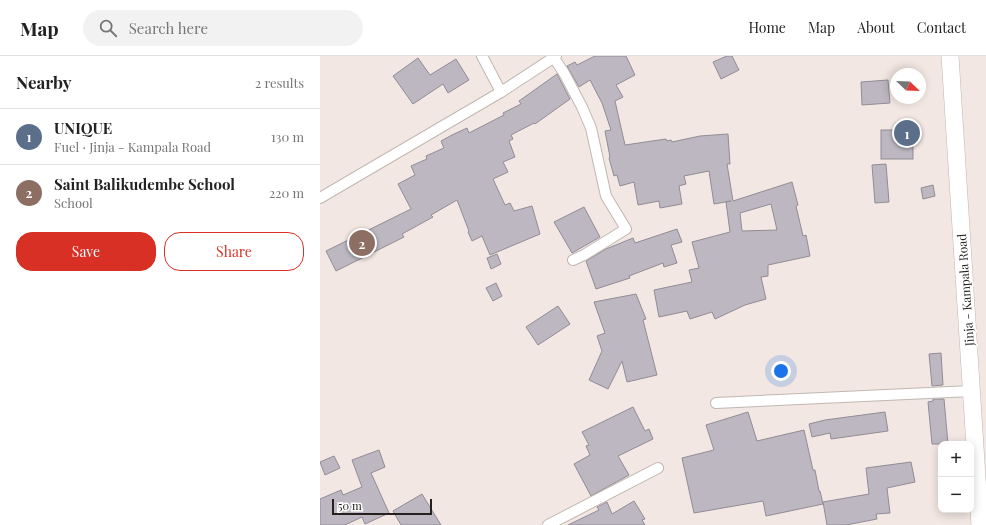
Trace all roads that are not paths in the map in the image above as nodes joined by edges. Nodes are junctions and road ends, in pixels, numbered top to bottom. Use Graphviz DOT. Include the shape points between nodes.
graph roads {
  1 [pos="482,56"];
  2 [pos="950,56"];
  3 [pos="555,57"];
  4 [pos="501,92"];
  5 [pos="320,198"];
  6 [pos="573,260"];
  7 [pos="972,391"];
  8 [pos="716,403"];
  9 [pos="658,468"];
  10 [pos="548,525"];
  11 [pos="980,525"];
  1 -- 4 [label="street"];
  2 -- 7 [label="highway, Jinja - Kampala Road"];
  3 -- 4 [label="street"];
  3 -- 6 [label="street" via="588,121 606,196 626,229"];
  4 -- 5 [label="street"];
  7 -- 8 [label="street"];
  7 -- 11 [label="highway, Jinja - Kampala Road"];
  9 -- 10 [label="street"];
}
